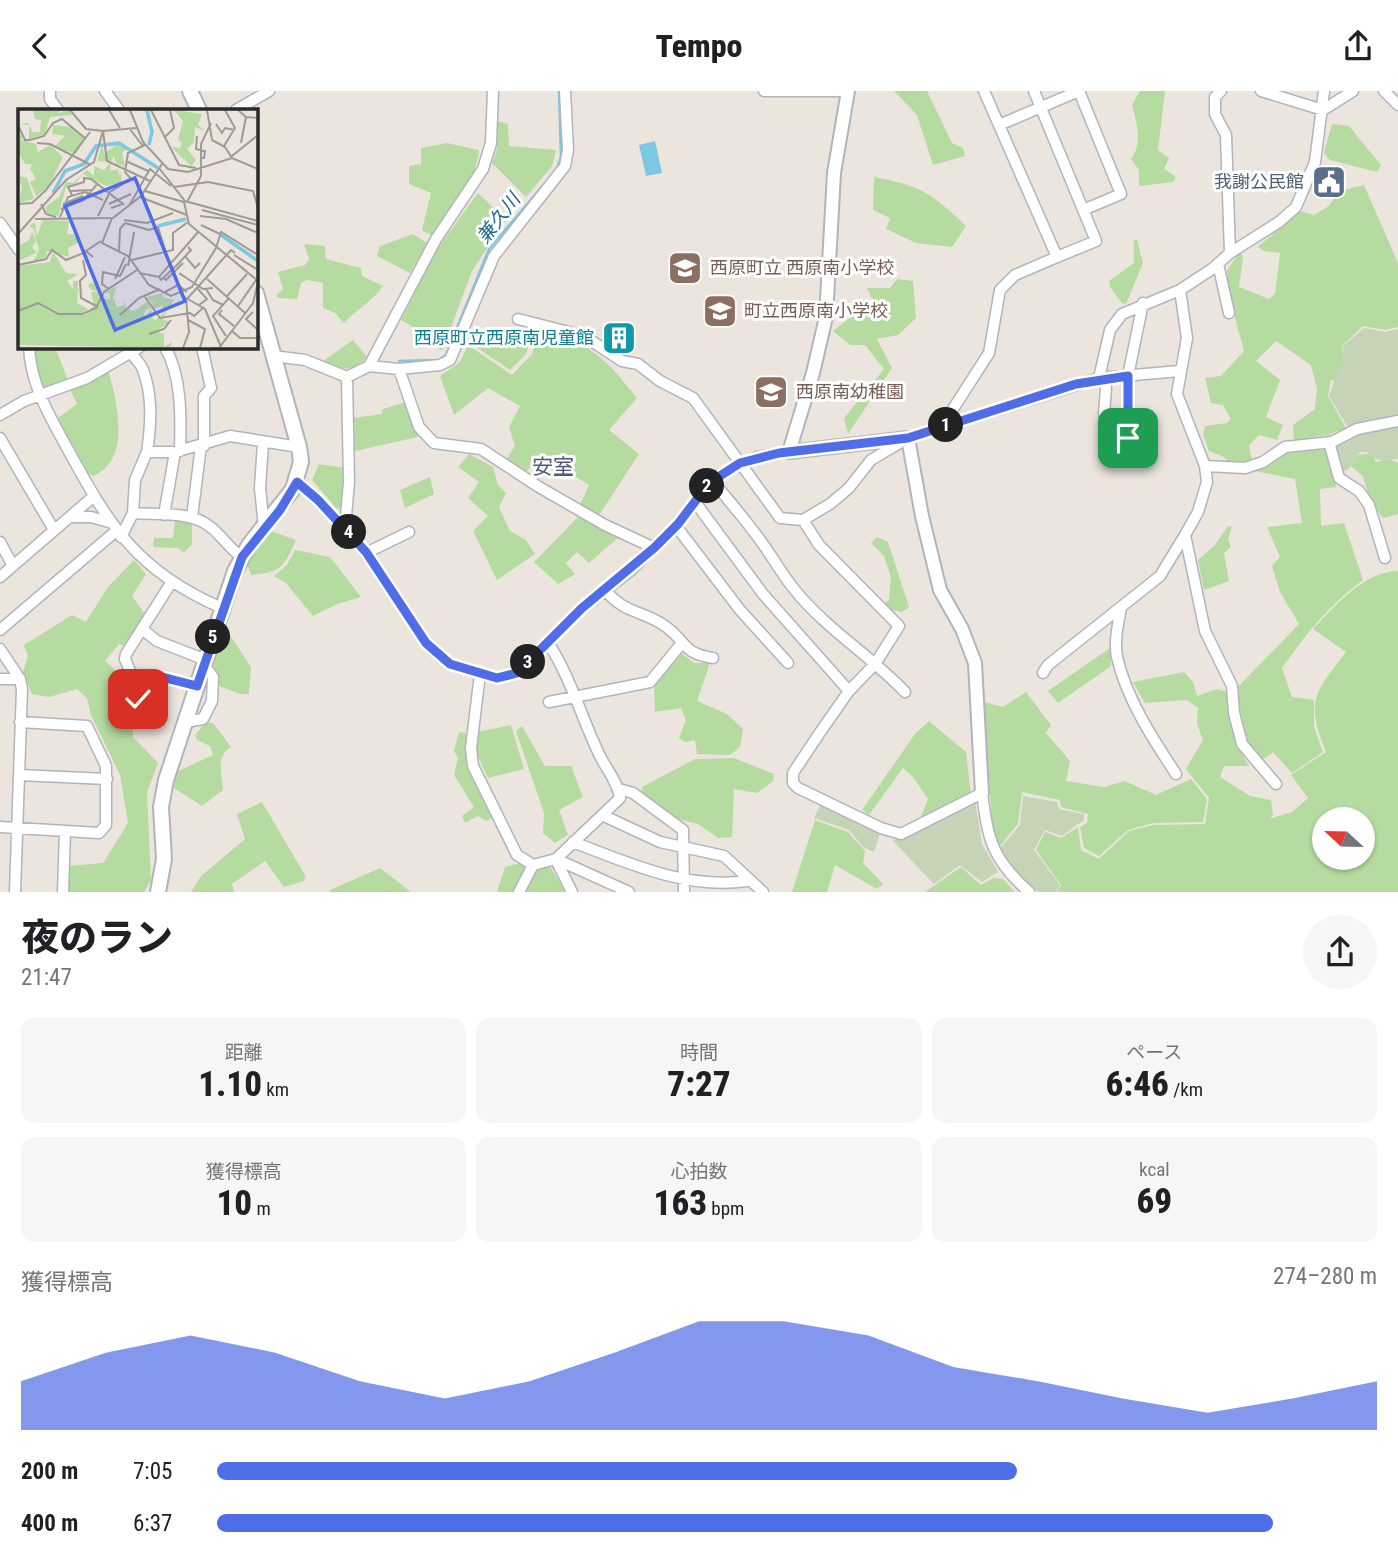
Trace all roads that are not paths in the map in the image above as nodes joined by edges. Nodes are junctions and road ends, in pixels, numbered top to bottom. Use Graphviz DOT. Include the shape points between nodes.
graph roads {
  1 [pos="50,91"];
  2 [pos="105,91"];
  3 [pos="190,91"];
  4 [pos="269,91"];
  5 [pos="493,91"];
  6 [pos="565,91"];
  7 [pos="764,91"];
  8 [pos="848,91"];
  9 [pos="984,91"];
  10 [pos="1034,91"];
  11 [pos="1221,91"];
  12 [pos="1261,91"];
  13 [pos="1324,91"];
  14 [pos="1353,91"];
  15 [pos="1384,91"];
  16 [pos="1398,105"];
  17 [pos="1040,107"];
  18 [pos="57,109"];
  19 [pos="118,109"];
  20 [pos="196,109"];
  21 [pos="238,109"];
  22 [pos="1323,110"];
  23 [pos="999,125"];
  24 [pos="1083,210"];
  25 [pos="0,223"];
  26 [pos="18,249"];
  27 [pos="1230,253"];
  28 [pos="1057,257"];
  29 [pos="1218,264"];
  30 [pos="1180,290"];
  31 [pos="257,297"];
  32 [pos="1143,303"];
  33 [pos="1229,313"];
  34 [pos="518,319"];
  35 [pos="29,348"];
  36 [pos="165,348"];
  37 [pos="202,348"];
  38 [pos="129,350"];
  39 [pos="273,356"];
  40 [pos="369,366"];
  41 [pos="400,369"];
  42 [pos="1180,371"];
  43 [pos="1128,376"];
  44 [pos="347,377"];
  45 [pos="1101,378"];
  46 [pos="38,397"];
  47 [pos="1104,414"];
  48 [pos="0,415"];
  49 [pos="1398,421"];
  50 [pos="941,426"];
  51 [pos="0,438"];
  52 [pos="908,438"];
  53 [pos="1128,438"];
  54 [pos="1329,442"];
  55 [pos="263,443"];
  56 [pos="203,446"];
  57 [pos="299,447"];
  58 [pos="147,452"];
  59 [pos="177,452"];
  60 [pos="789,452"];
  61 [pos="740,463"];
  62 [pos="1205,466"];
  63 [pos="712,481"];
  64 [pos="297,482"];
  65 [pos="94,496"];
  66 [pos="695,502"];
  67 [pos="133,513"];
  68 [pos="164,515"];
  69 [pos="71,517"];
  70 [pos="192,517"];
  71 [pos="803,520"];
  72 [pos="109,522"];
  73 [pos="676,526"];
  74 [pos="345,527"];
  75 [pos="264,528"];
  76 [pos="54,530"];
  77 [pos="409,532"];
  78 [pos="119,534"];
  79 [pos="1185,535"];
  80 [pos="0,542"];
  81 [pos="654,548"];
  82 [pos="366,552"];
  83 [pos="242,557"];
  84 [pos="1385,558"];
  85 [pos="13,566"];
  86 [pos="0,577"];
  87 [pos="171,583"];
  88 [pos="605,590"];
  89 [pos="222,608"];
  90 [pos="1121,608"];
  91 [pos="142,629"];
  92 [pos="0,630"];
  93 [pos="548,643"];
  94 [pos="682,643"];
  95 [pos="0,649"];
  96 [pos="713,658"];
  97 [pos="205,663"];
  98 [pos="788,663"];
  99 [pos="875,664"];
  100 [pos="130,671"];
  101 [pos="1043,673"];
  102 [pos="480,674"];
  103 [pos="20,678"];
  104 [pos="0,679"];
  105 [pos="197,686"];
  106 [pos="849,691"];
  107 [pos="905,692"];
  108 [pos="578,697"];
  109 [pos="549,702"];
  110 [pos="144,714"];
  111 [pos="20,722"];
  112 [pos="186,722"];
  113 [pos="1176,774"];
  114 [pos="19,775"];
  115 [pos="107,779"];
  116 [pos="1276,785"];
  117 [pos="619,789"];
  118 [pos="982,793"];
  119 [pos="602,815"];
  120 [pos="0,828"];
  121 [pos="18,828"];
  122 [pos="65,831"];
  123 [pos="573,842"];
  124 [pos="682,848"];
  125 [pos="556,859"];
  126 [pos="533,865"];
  127 [pos="682,879"];
  128 [pos="747,881"];
  129 [pos="15,892"];
  130 [pos="64,892"];
  131 [pos="158,892"];
  132 [pos="519,892"];
  133 [pos="572,892"];
  134 [pos="629,892"];
  135 [pos="684,892"];
  136 [pos="763,892"];
  137 [pos="1029,892"];
  1 -- 18 [label="street"];
  2 -- 19 [label="street"];
  3 -- 20 [label="main road"];
  4 -- 21 [label="street"];
  5 -- 40 [label="street" via="491,143 483,169 436,239"];
  6 -- 41 [label="street" via="565,166 494,256 450,360"];
  7 -- 8 [label="street"];
  8 -- 60 [label="street" via="834,173 826,317"];
  9 -- 23 [label="street"];
  10 -- 17 [label="street"];
  11 -- 27 [label="street" via="1215,97 1215,114 1226,135"];
  12 -- 22 [label="street"];
  13 -- 22 [label="street"];
  14 -- 22 [label="street"];
  15 -- 16 [label="street"];
  17 -- 23 [label="street"];
  17 -- 24 [label="street"];
  17 -- 24 [label="street" via="1079,91 1097,134 1121,194"];
  22 -- 27 [label="street" via="1315,162 1296,207"];
  23 -- 28 [label="street"];
  24 -- 28 [label="street" via="1096,241"];
  25 -- 26 [label="street"];
  27 -- 29 [label="street"];
  28 -- 50 [label="street" via="1015,275 1000,290 989,353"];
  29 -- 30 [label="street"];
  29 -- 33 [label="street"];
  30 -- 32 [label="street"];
  30 -- 42 [label="street" via="1187,338"];
  31 -- 39 [label="main road"];
  32 -- 43 [label="street"];
  32 -- 45 [label="street" via="1122,314 1110,330"];
  34 -- 61 [label="street" via="584,336 693,398"];
  35 -- 46 [label="street"];
  36 -- 59 [label="street" via="179,402"];
  37 -- 56 [label="street" via="211,388 204,397"];
  38 -- 46 [label="street" via="87,377"];
  38 -- 58 [label="street" via="143,368 149,398"];
  39 -- 44 [label="street" via="305,361"];
  39 -- 57 [label="main road"];
  40 -- 41 [label="street"];
  40 -- 44 [label="street"];
  41 -- 81 [label="street" via="419,427 434,443 481,449 594,519"];
  42 -- 43 [label="street"];
  42 -- 62 [label="street" via="1177,394"];
  43 -- 45 [label="street"];
  43 -- 53 [label="street"];
  44 -- 74 [label="street"];
  45 -- 47 [label="street" via="1106,389"];
  45 -- 50 [label="street"];
  46 -- 48 [label="street"];
  46 -- 65 [label="street"];
  49 -- 54 [label="street" via="1357,429"];
  50 -- 52 [label="street"];
  51 -- 76 [label="street"];
  52 -- 60 [label="street"];
  52 -- 71 [label="street" via="871,460 849,488"];
  52 -- 118 [label="street" via="940,590 975,663"];
  54 -- 62 [label="street" via="1285,447 1245,468"];
  54 -- 84 [label="street" via="1339,478 1359,491 1369,505"];
  55 -- 56 [label="street" via="229,436"];
  55 -- 57 [label="street"];
  55 -- 75 [label="street" via="260,488"];
  56 -- 59 [label="street"];
  56 -- 70 [label="street"];
  57 -- 64 [label="main road"];
  58 -- 59 [label="street"];
  58 -- 67 [label="street" via="135,480"];
  59 -- 68 [label="street"];
  60 -- 61 [label="street"];
  61 -- 63 [label="street"];
  61 -- 71 [label="street" via="780,518"];
  62 -- 79 [label="street" via="1207,482"];
  63 -- 66 [label="street"];
  63 -- 99 [label="street" via="794,589"];
  64 -- 74 [label="street"];
  64 -- 75 [label="main road"];
  65 -- 69 [label="street"];
  65 -- 72 [label="street"];
  66 -- 73 [label="street"];
  66 -- 106 [label="street" via="763,594"];
  67 -- 68 [label="street"];
  67 -- 78 [label="street"];
  68 -- 70 [label="street"];
  69 -- 72 [label="street"];
  69 -- 76 [label="street"];
  70 -- 83 [label="street" via="209,526"];
  71 -- 99 [label="street" via="820,545 899,626"];
  72 -- 78 [label="street"];
  73 -- 81 [label="street"];
  73 -- 98 [label="street" via="740,610"];
  74 -- 82 [label="street"];
  75 -- 83 [label="main road"];
  76 -- 85 [label="street"];
  77 -- 82 [label="street"];
  78 -- 87 [label="street"];
  78 -- 92 [label="street"];
  79 -- 90 [label="street" via="1160,576"];
  79 -- 116 [label="street" via="1205,631 1233,686 1242,744"];
  80 -- 85 [label="street"];
  81 -- 88 [label="street"];
  82 -- 102 [label="street" via="426,643 450,664"];
  83 -- 89 [label="main road"];
  85 -- 86 [label="street"];
  87 -- 89 [label="street"];
  87 -- 91 [label="street"];
  88 -- 93 [label="street"];
  88 -- 94 [label="street" via="617,604 664,625"];
  89 -- 97 [label="main road"];
  90 -- 101 [label="street"];
  90 -- 113 [label="street" via="1117,657 1151,736"];
  91 -- 97 [label="street"];
  91 -- 100 [label="street" via="125,657"];
  93 -- 102 [label="street" via="517,673 497,678"];
  93 -- 108 [label="street"];
  94 -- 96 [label="street" via="693,655"];
  94 -- 108 [label="street" via="650,682"];
  95 -- 103 [label="street"];
  97 -- 105 [label="main road"];
  97 -- 112 [label="street" via="212,671 212,701 203,719"];
  99 -- 106 [label="street"];
  99 -- 107 [label="street"];
  102 -- 126 [label="street" via="473,766 517,855"];
  103 -- 104 [label="street"];
  103 -- 111 [label="street"];
  105 -- 110 [label="street" via="162,677 145,679 138,709"];
  105 -- 112 [label="main road"];
  106 -- 118 [label="street" via="793,773 793,783 799,788 901,834"];
  108 -- 109 [label="street"];
  108 -- 117 [label="street" via="599,755"];
  111 -- 114 [label="street"];
  111 -- 115 [label="street" via="88,726"];
  112 -- 131 [label="main road" via="162,795 164,859"];
  114 -- 115 [label="street"];
  114 -- 121 [label="street"];
  115 -- 122 [label="street" via="106,825 99,832"];
  117 -- 119 [label="street" via="620,798"];
  117 -- 124 [label="street" via="633,793 678,824 683,830"];
  118 -- 137 [label="street" via="991,847"];
  119 -- 123 [label="street"];
  119 -- 124 [label="street"];
  120 -- 121 [label="street"];
  121 -- 122 [label="street"];
  121 -- 129 [label="street"];
  122 -- 130 [label="street"];
  123 -- 125 [label="street"];
  123 -- 127 [label="street"];
  124 -- 127 [label="street"];
  124 -- 128 [label="street" via="731,860"];
  125 -- 126 [label="street"];
  125 -- 133 [label="street"];
  125 -- 134 [label="street"];
  126 -- 132 [label="street"];
  127 -- 128 [label="street"];
  127 -- 135 [label="street"];
  128 -- 136 [label="street"];
}
